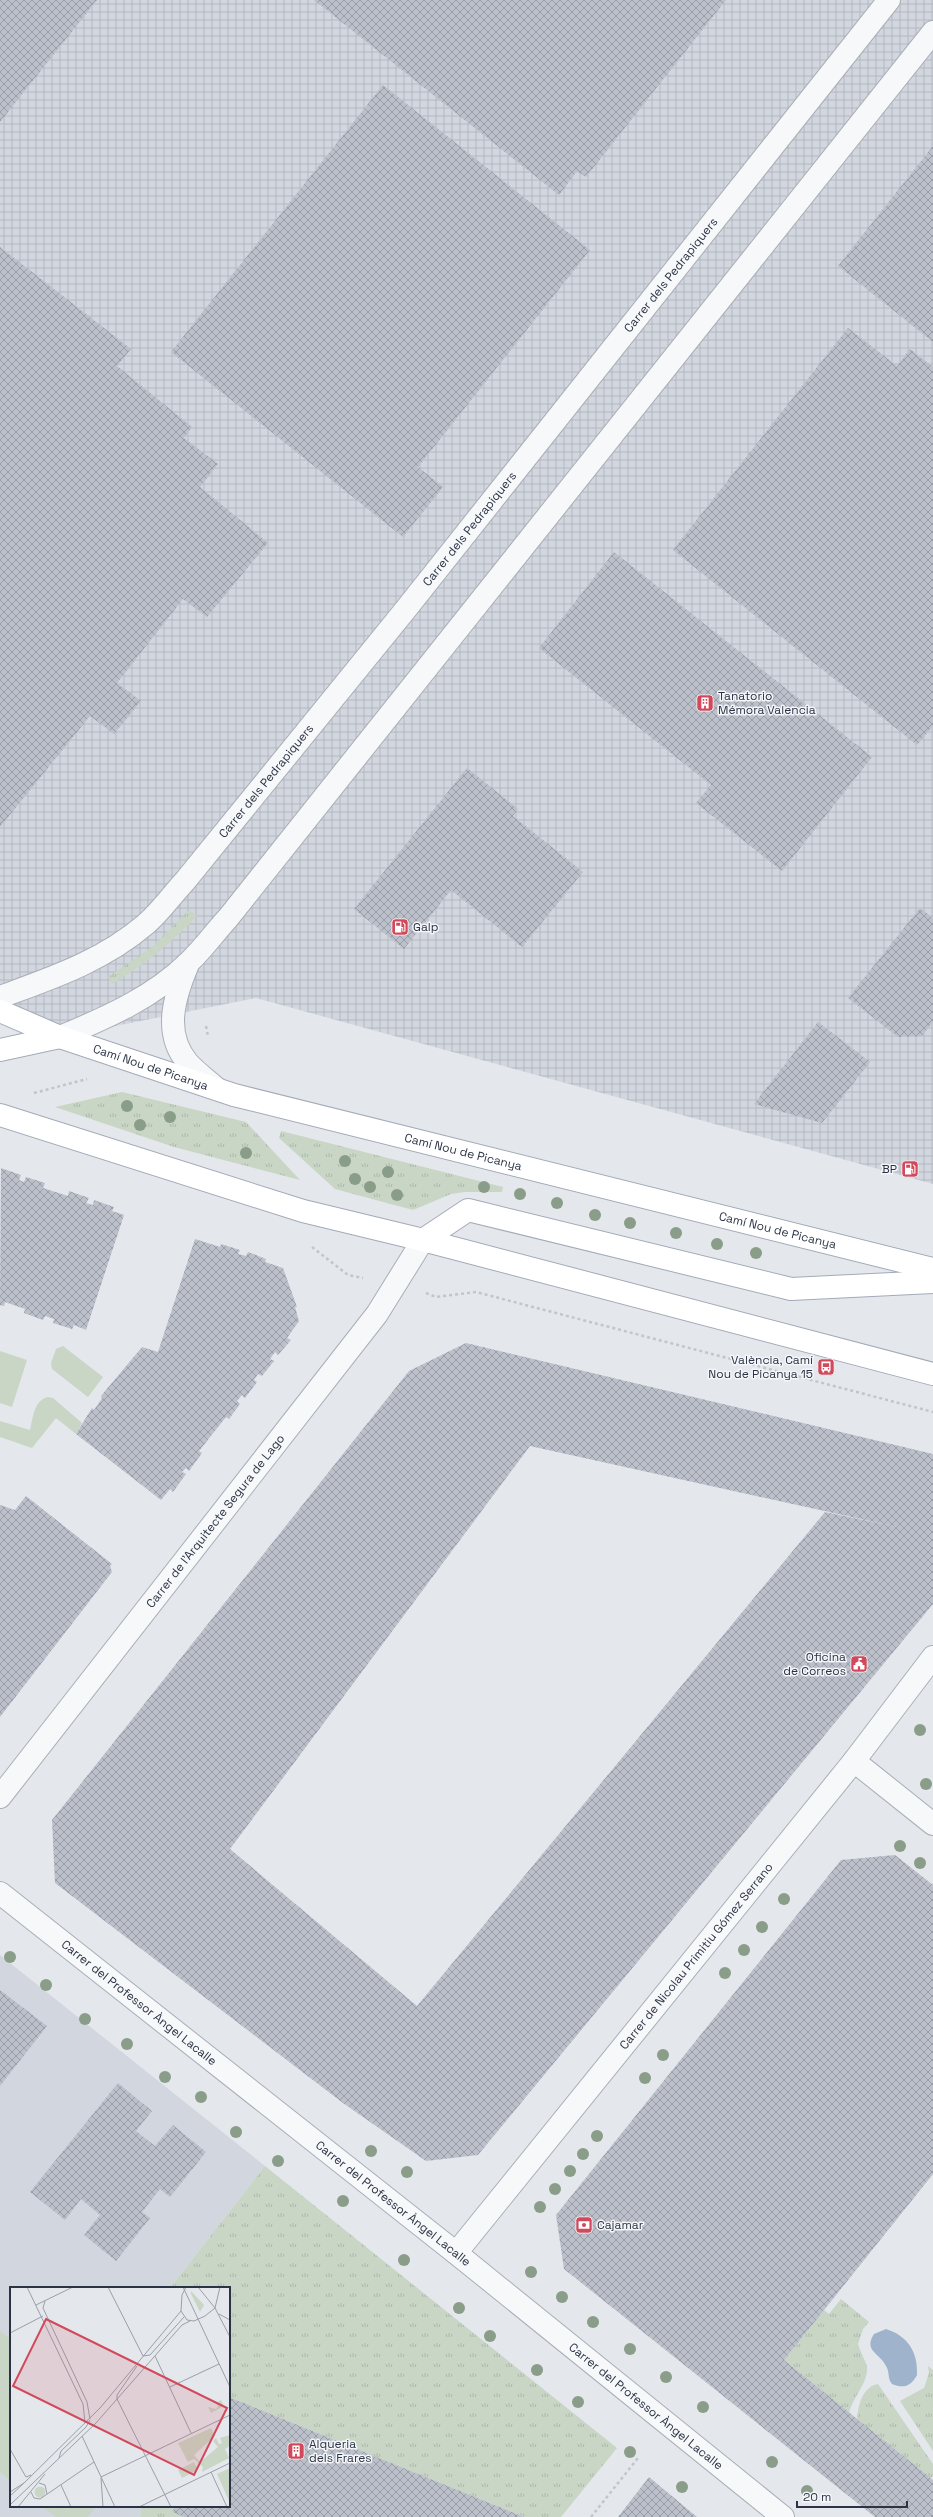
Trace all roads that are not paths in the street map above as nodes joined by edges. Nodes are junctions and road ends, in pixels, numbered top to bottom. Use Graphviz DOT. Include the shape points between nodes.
graph roads {
  1 [pos="889,0"];
  2 [pos="933,32"];
  3 [pos="189,962"];
  4 [pos="0,997"];
  5 [pos="0,1011"];
  6 [pos="60,1037"];
  7 [pos="0,1050"];
  8 [pos="216,1088"];
  9 [pos="0,1115"];
  10 [pos="424,1240"];
  11 [pos="933,1269"];
  12 [pos="933,1282"];
  13 [pos="933,1374"];
  14 [pos="933,1657"];
  15 [pos="854,1761"];
  16 [pos="0,1796"];
  17 [pos="933,1824"];
  18 [pos="0,1893"];
  19 [pos="456,2253"];
  20 [pos="783,2517"];
  1 -- 4 [label="street, Carrer dels Pedrapiquers" via="406,609 180,886 147,923 111,951 68,972"];
  2 -- 3 [label="street" via="228,918"];
  3 -- 6 [label="street" via="143,997 104,1019"];
  3 -- 8 [label="street" via="176,996 172,1018 175,1036 188,1063"];
  5 -- 6 [label="main road, Camí Nou de Picanya"];
  6 -- 7 [label="main road"];
  6 -- 8 [label="main road, Camí Nou de Picanya"];
  8 -- 11 [label="main road, Camí Nou de Picanya" via="285,1109"];
  9 -- 10 [label="main road" via="303,1211"];
  10 -- 12 [label="main road" via="468,1210 791,1289"];
  10 -- 13 [label="main road"];
  10 -- 16 [label="street, Carrer de l'Arquitecte Segura de Lago" via="377,1314"];
  14 -- 15 [label="street, Carrer de Nicolau Primitiu Gómez Serrano"];
  15 -- 17 [label="street"];
  15 -- 19 [label="street, Carrer de Nicolau Primitiu Gómez Serrano"];
  18 -- 19 [label="street, Carrer del Professor Àngel Lacalle"];
  19 -- 20 [label="street, Carrer del Professor Àngel Lacalle"];
}
